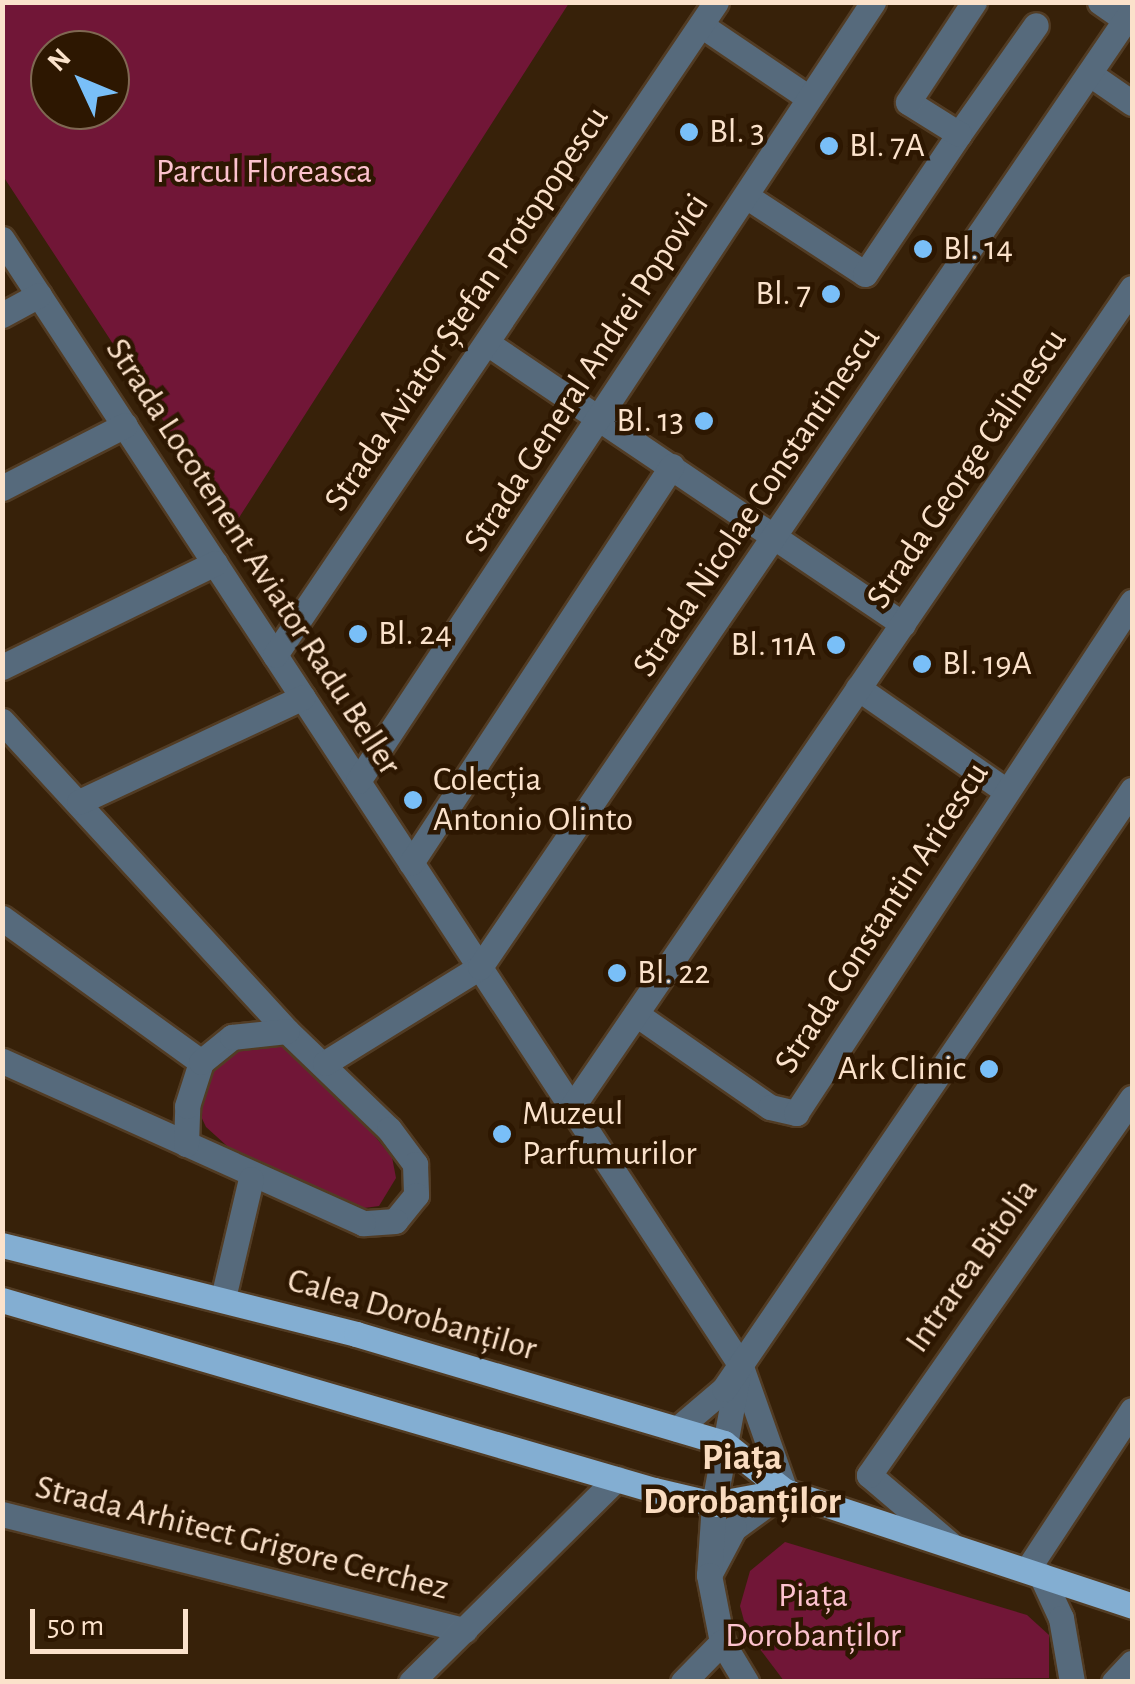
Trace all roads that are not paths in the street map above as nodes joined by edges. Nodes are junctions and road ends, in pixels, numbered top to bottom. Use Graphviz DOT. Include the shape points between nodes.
graph roads {
  1 [pos="716,2"];
  2 [pos="873,2"];
  3 [pos="974,2"];
  4 [pos="1100,2"];
  5 [pos="1129,15"];
  6 [pos="701,25"];
  7 [pos="1036,25"];
  8 [pos="1090,74"];
  9 [pos="809,98"];
  10 [pos="1132,102"];
  11 [pos="959,134"];
  12 [pos="746,196"];
  13 [pos="2,239"];
  14 [pos="1132,288"];
  15 [pos="39,294"];
  16 [pos="2,315"];
  17 [pos="487,342"];
  18 [pos="602,417"];
  19 [pos="125,425"];
  20 [pos="672,466"];
  21 [pos="2,488"];
  22 [pos="777,538"];
  23 [pos="215,563"];
  24 [pos="1132,602"];
  25 [pos="902,624"];
  26 [pos="275,654"];
  27 [pos="2,667"];
  28 [pos="858,688"];
  29 [pos="303,697"];
  30 [pos="2,721"];
  31 [pos="358,782"];
  32 [pos="1132,790"];
  33 [pos="1006,791"];
  34 [pos="78,802"];
  35 [pos="412,862"];
  36 [pos="2,918"];
  37 [pos="480,967"];
  38 [pos="636,1014"];
  39 [pos="287,1031"];
  40 [pos="2,1061"];
  41 [pos="201,1062"];
  42 [pos="325,1063"];
  43 [pos="1132,1098"];
  44 [pos="572,1107"];
  45 [pos="186,1144"];
  46 [pos="252,1179"];
  47 [pos="2,1245"];
  48 [pos="222,1298"];
  49 [pos="2,1300"];
  50 [pos="740,1364"];
  51 [pos="1132,1410"];
  52 [pos="677,1428"];
  53 [pos="724,1444"];
  54 [pos="616,1479"];
  55 [pos="785,1491"];
  56 [pos="714,1504"];
  57 [pos="2,1514"];
  58 [pos="949,1543"];
  59 [pos="1034,1572"];
  60 [pos="709,1575"];
  61 [pos="1132,1606"];
  62 [pos="465,1630"];
  63 [pos="722,1642"];
  64 [pos="1132,1663"];
  65 [pos="412,1682"];
  66 [pos="682,1682"];
  67 [pos="746,1682"];
  68 [pos="1072,1682"];
  69 [pos="1114,1682"];
  1 -- 6 [label="street, Strada Aviator Ștefan Protopopescu"];
  2 -- 9 [label="street, Strada General Andrei Popovici"];
  3 -- 11 [label="street" via="908,102"];
  4 -- 5 [label="street"];
  5 -- 8 [label="street, Strada Nicolae Constantinescu"];
  6 -- 9 [label="street"];
  6 -- 17 [label="street, Strada Aviator Ștefan Protopopescu"];
  7 -- 11 [label="street"];
  8 -- 10 [label="street"];
  8 -- 22 [label="street, Strada Nicolae Constantinescu"];
  9 -- 12 [label="street, Strada General Andrei Popovici"];
  11 -- 12 [label="street" via="865,274"];
  12 -- 18 [label="street, Strada General Andrei Popovici"];
  13 -- 15 [label="street, Strada Locotenent Aviator Radu Beller"];
  14 -- 25 [label="street, Strada George Călinescu"];
  15 -- 16 [label="street"];
  15 -- 19 [label="street, Strada Locotenent Aviator Radu Beller"];
  17 -- 18 [label="street"];
  17 -- 26 [label="street, Strada Aviator Ștefan Protopopescu"];
  18 -- 20 [label="street"];
  18 -- 31 [label="street, Strada General Andrei Popovici"];
  19 -- 21 [label="street"];
  19 -- 23 [label="street, Strada Locotenent Aviator Radu Beller"];
  20 -- 22 [label="street"];
  20 -- 35 [label="street"];
  22 -- 25 [label="street"];
  22 -- 37 [label="street, Strada Nicolae Constantinescu"];
  23 -- 26 [label="street, Strada Locotenent Aviator Radu Beller"];
  23 -- 27 [label="street"];
  24 -- 33 [label="street, Strada Constantin Aricescu"];
  25 -- 28 [label="street, Strada George Călinescu"];
  26 -- 29 [label="street, Strada Locotenent Aviator Radu Beller"];
  28 -- 33 [label="street"];
  28 -- 38 [label="street, Strada George Călinescu"];
  29 -- 31 [label="street, Strada Locotenent Aviator Radu Beller"];
  29 -- 34 [label="street"];
  30 -- 34 [label="street"];
  31 -- 35 [label="street, Strada Locotenent Aviator Radu Beller"];
  32 -- 50 [label="street"];
  33 -- 38 [label="street, Strada Constantin Aricescu" via="796,1113 770,1108"];
  34 -- 39 [label="street"];
  35 -- 37 [label="street, Strada Locotenent Aviator Radu Beller"];
  36 -- 41 [label="street"];
  37 -- 42 [label="street"];
  37 -- 44 [label="street, Strada Locotenent Aviator Radu Beller"];
  38 -- 44 [label="street, Strada George Călinescu"];
  39 -- 41 [label="street" via="232,1037"];
  39 -- 42 [label="street"];
  40 -- 45 [label="street"];
  41 -- 45 [label="street" via="186,1106"];
  42 -- 46 [label="street" via="403,1145 414,1164 416,1195 395,1221 363,1224"];
  43 -- 58 [label="street, Intrarea Bitolia" via="869,1475"];
  44 -- 50 [label="street, Strada Locotenent Aviator Radu Beller"];
  45 -- 46 [label="street"];
  46 -- 48 [label="street"];
  47 -- 48 [label="main road, Calea Dorobanților"];
  48 -- 52 [label="main road, Calea Dorobanților"];
  49 -- 54 [label="main road, Calea Dorobanților"];
  50 -- 52 [label="street" via="716,1398"];
  50 -- 53 [label="street"];
  50 -- 55 [label="street, Strada Locotenent Aviator Radu Beller"];
  51 -- 59 [label="street"];
  52 -- 53 [label="main road, Calea Dorobanților"];
  53 -- 55 [label="main road, Calea Dorobanților"];
  53 -- 56 [label="street"];
  54 -- 56 [label="main road, Calea Dorobanților"];
  54 -- 62 [label="street"];
  55 -- 56 [label="main road, Calea Dorobanților"];
  55 -- 58 [label="main road, Calea Dorobanților"];
  55 -- 60 [label="street" via="734,1528"];
  56 -- 60 [label="street"];
  57 -- 62 [label="street, Strada Arhitect Grigore Cerchez"];
  58 -- 59 [label="main road, Calea Dorobanților"];
  59 -- 61 [label="main road, Calea Dorobanților"];
  59 -- 68 [label="street" via="1061,1618"];
  60 -- 63 [label="street"];
  62 -- 65 [label="street"];
  63 -- 66 [label="street"];
  63 -- 67 [label="street"];
  64 -- 69 [label="street"];
}
